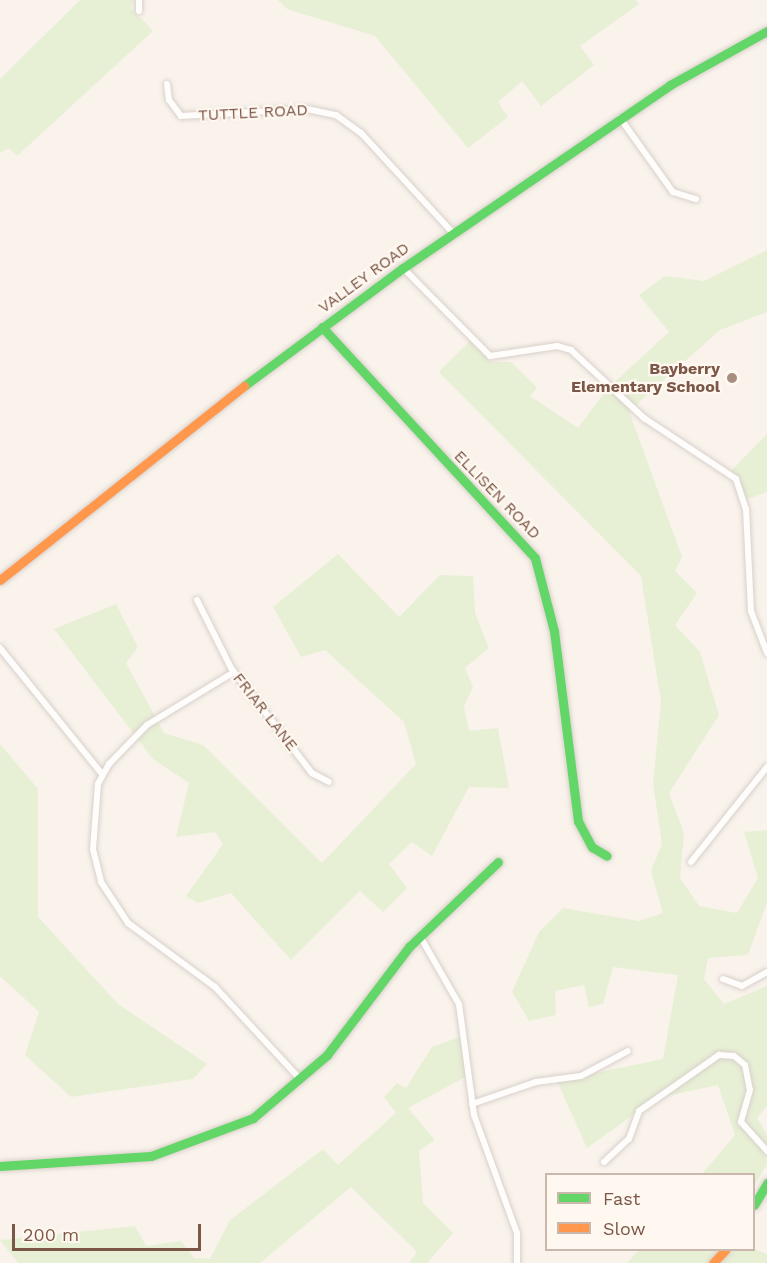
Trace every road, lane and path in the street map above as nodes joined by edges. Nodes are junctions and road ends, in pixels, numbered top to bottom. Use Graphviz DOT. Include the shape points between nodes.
graph roads {
  1 [pos="139,0"];
  2 [pos="139,11"];
  3 [pos="767,31"];
  4 [pos="167,84"];
  5 [pos="620,118"];
  6 [pos="696,199"];
  7 [pos="453,233"];
  8 [pos="403,268"];
  9 [pos="322,327"];
  10 [pos="0,579"];
  11 [pos="197,600"];
  12 [pos="0,648"];
  13 [pos="767,653"];
  14 [pos="234,672"];
  15 [pos="767,767"];
  16 [pos="102,774"];
  17 [pos="329,782"];
  18 [pos="608,856"];
  19 [pos="498,862"];
  20 [pos="691,862"];
  21 [pos="421,938"];
  22 [pos="767,972"];
  23 [pos="723,980"];
  24 [pos="628,1052"];
  25 [pos="301,1080"];
  26 [pos="472,1104"];
  27 [pos="767,1151"];
  28 [pos="604,1162"];
  29 [pos="0,1166"];
  30 [pos="767,1183"];
  31 [pos="755,1202"];
  32 [pos="724,1251"];
  33 [pos="517,1263"];
  34 [pos="713,1263"];
  1 -- 2 [label="street"];
  3 -- 5 [label="street, VALLEY ROAD"];
  4 -- 7 [label="street, TUTTLE ROAD" via="169,100 181,116 307,108 344,119"];
  5 -- 6 [label="street" via="673,192"];
  5 -- 7 [label="street, VALLEY ROAD"];
  7 -- 8 [label="street, VALLEY ROAD"];
  8 -- 9 [label="street, VALLEY ROAD"];
  8 -- 13 [label="street" via="490,356 557,346 572,350 644,418 736,479 746,509 751,611"];
  9 -- 10 [label="street, VALLEY ROAD"];
  9 -- 18 [label="street, ELLISEN ROAD" via="535,558 554,631 578,822 592,847"];
  11 -- 14 [label="street, FRIAR LANE"];
  12 -- 16 [label="street"];
  14 -- 16 [label="street" via="147,725"];
  14 -- 17 [label="street, FRIAR LANE" via="312,773"];
  15 -- 20 [label="street"];
  16 -- 25 [label="street" via="93,849 111,900 138,934 215,987"];
  19 -- 21 [label="street"];
  21 -- 25 [label="street" via="391,968 337,1044"];
  21 -- 26 [label="street" via="459,1004"];
  22 -- 23 [label="street" via="742,986"];
  24 -- 26 [label="street" via="581,1076 536,1082"];
  25 -- 29 [label="street" via="254,1118 193,1144 120,1160"];
  26 -- 33 [label="street" via="517,1233"];
  27 -- 28 [label="street" via="741,1122 750,1090 745,1065 731,1055 719,1055 639,1111 629,1139"];
  30 -- 31 [label="street"];
  32 -- 34 [label="street"];
}
